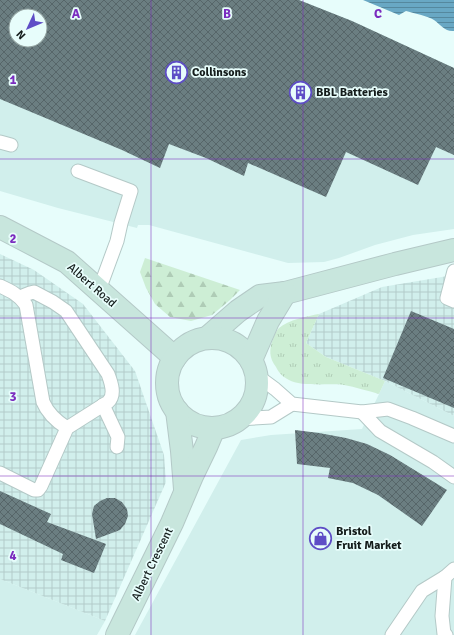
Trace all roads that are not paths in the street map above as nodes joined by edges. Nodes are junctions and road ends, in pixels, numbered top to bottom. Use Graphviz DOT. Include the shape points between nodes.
graph roads {
  1 [pos="78,171"];
  2 [pos="0,227"];
  3 [pos="454,250"];
  4 [pos="454,271"];
  5 [pos="0,286"];
  6 [pos="99,290"];
  7 [pos="285,293"];
  8 [pos="20,298"];
  9 [pos="454,301"];
  10 [pos="207,338"];
  11 [pos="175,358"];
  12 [pos="254,368"];
  13 [pos="292,404"];
  14 [pos="103,405"];
  15 [pos="177,411"];
  16 [pos="362,412"];
  17 [pos="238,420"];
  18 [pos="67,428"];
  19 [pos="214,428"];
  20 [pos="454,436"];
  21 [pos="117,447"];
  22 [pos="0,473"];
  23 [pos="454,476"];
  24 [pos="185,492"];
  25 [pos="450,573"];
  26 [pos="117,635"];
  27 [pos="392,635"];
  28 [pos="446,635"];
  1 -- 6 [label="lane" via="131,191 117,241"];
  2 -- 6 [label="street, Albert Road" via="67,262"];
  3 -- 7 [label="street"];
  4 -- 9 [label="lane" via="447,298"];
  5 -- 8 [label="lane"];
  6 -- 11 [label="street, Albert Road"];
  7 -- 10 [label="street" via="260,296"];
  7 -- 12 [label="street" via="268,321"];
  8 -- 14 [label="lane" via="34,292 66,311 110,378 112,397"];
  8 -- 18 [label="lane" via="26,305 42,402 51,415"];
  10 -- 11 [label="street" via="184,348"];
  10 -- 12 [label="street" via="222,339 235,344 244,351"];
  11 -- 15 [label="street" via="169,370 167,385 170,399"];
  12 -- 13 [label="lane"];
  12 -- 17 [label="street" via="257,388 254,399"];
  13 -- 16 [label="lane"];
  13 -- 17 [label="lane" via="270,417"];
  14 -- 18 [label="lane"];
  14 -- 21 [label="lane" via="118,437"];
  15 -- 19 [label="street" via="188,421"];
  15 -- 24 [label="street, Albert Crescent"];
  16 -- 20 [label="lane" via="388,409"];
  16 -- 23 [label="lane" via="380,430"];
  17 -- 19 [label="street" via="227,426"];
  18 -- 22 [label="lane" via="39,489 34,490"];
  19 -- 24 [label="street, Albert Crescent"];
  24 -- 26 [label="street, Albert Crescent"];
  25 -- 27 [label="lane" via="422,591"];
  25 -- 28 [label="lane" via="442,616"];
}
